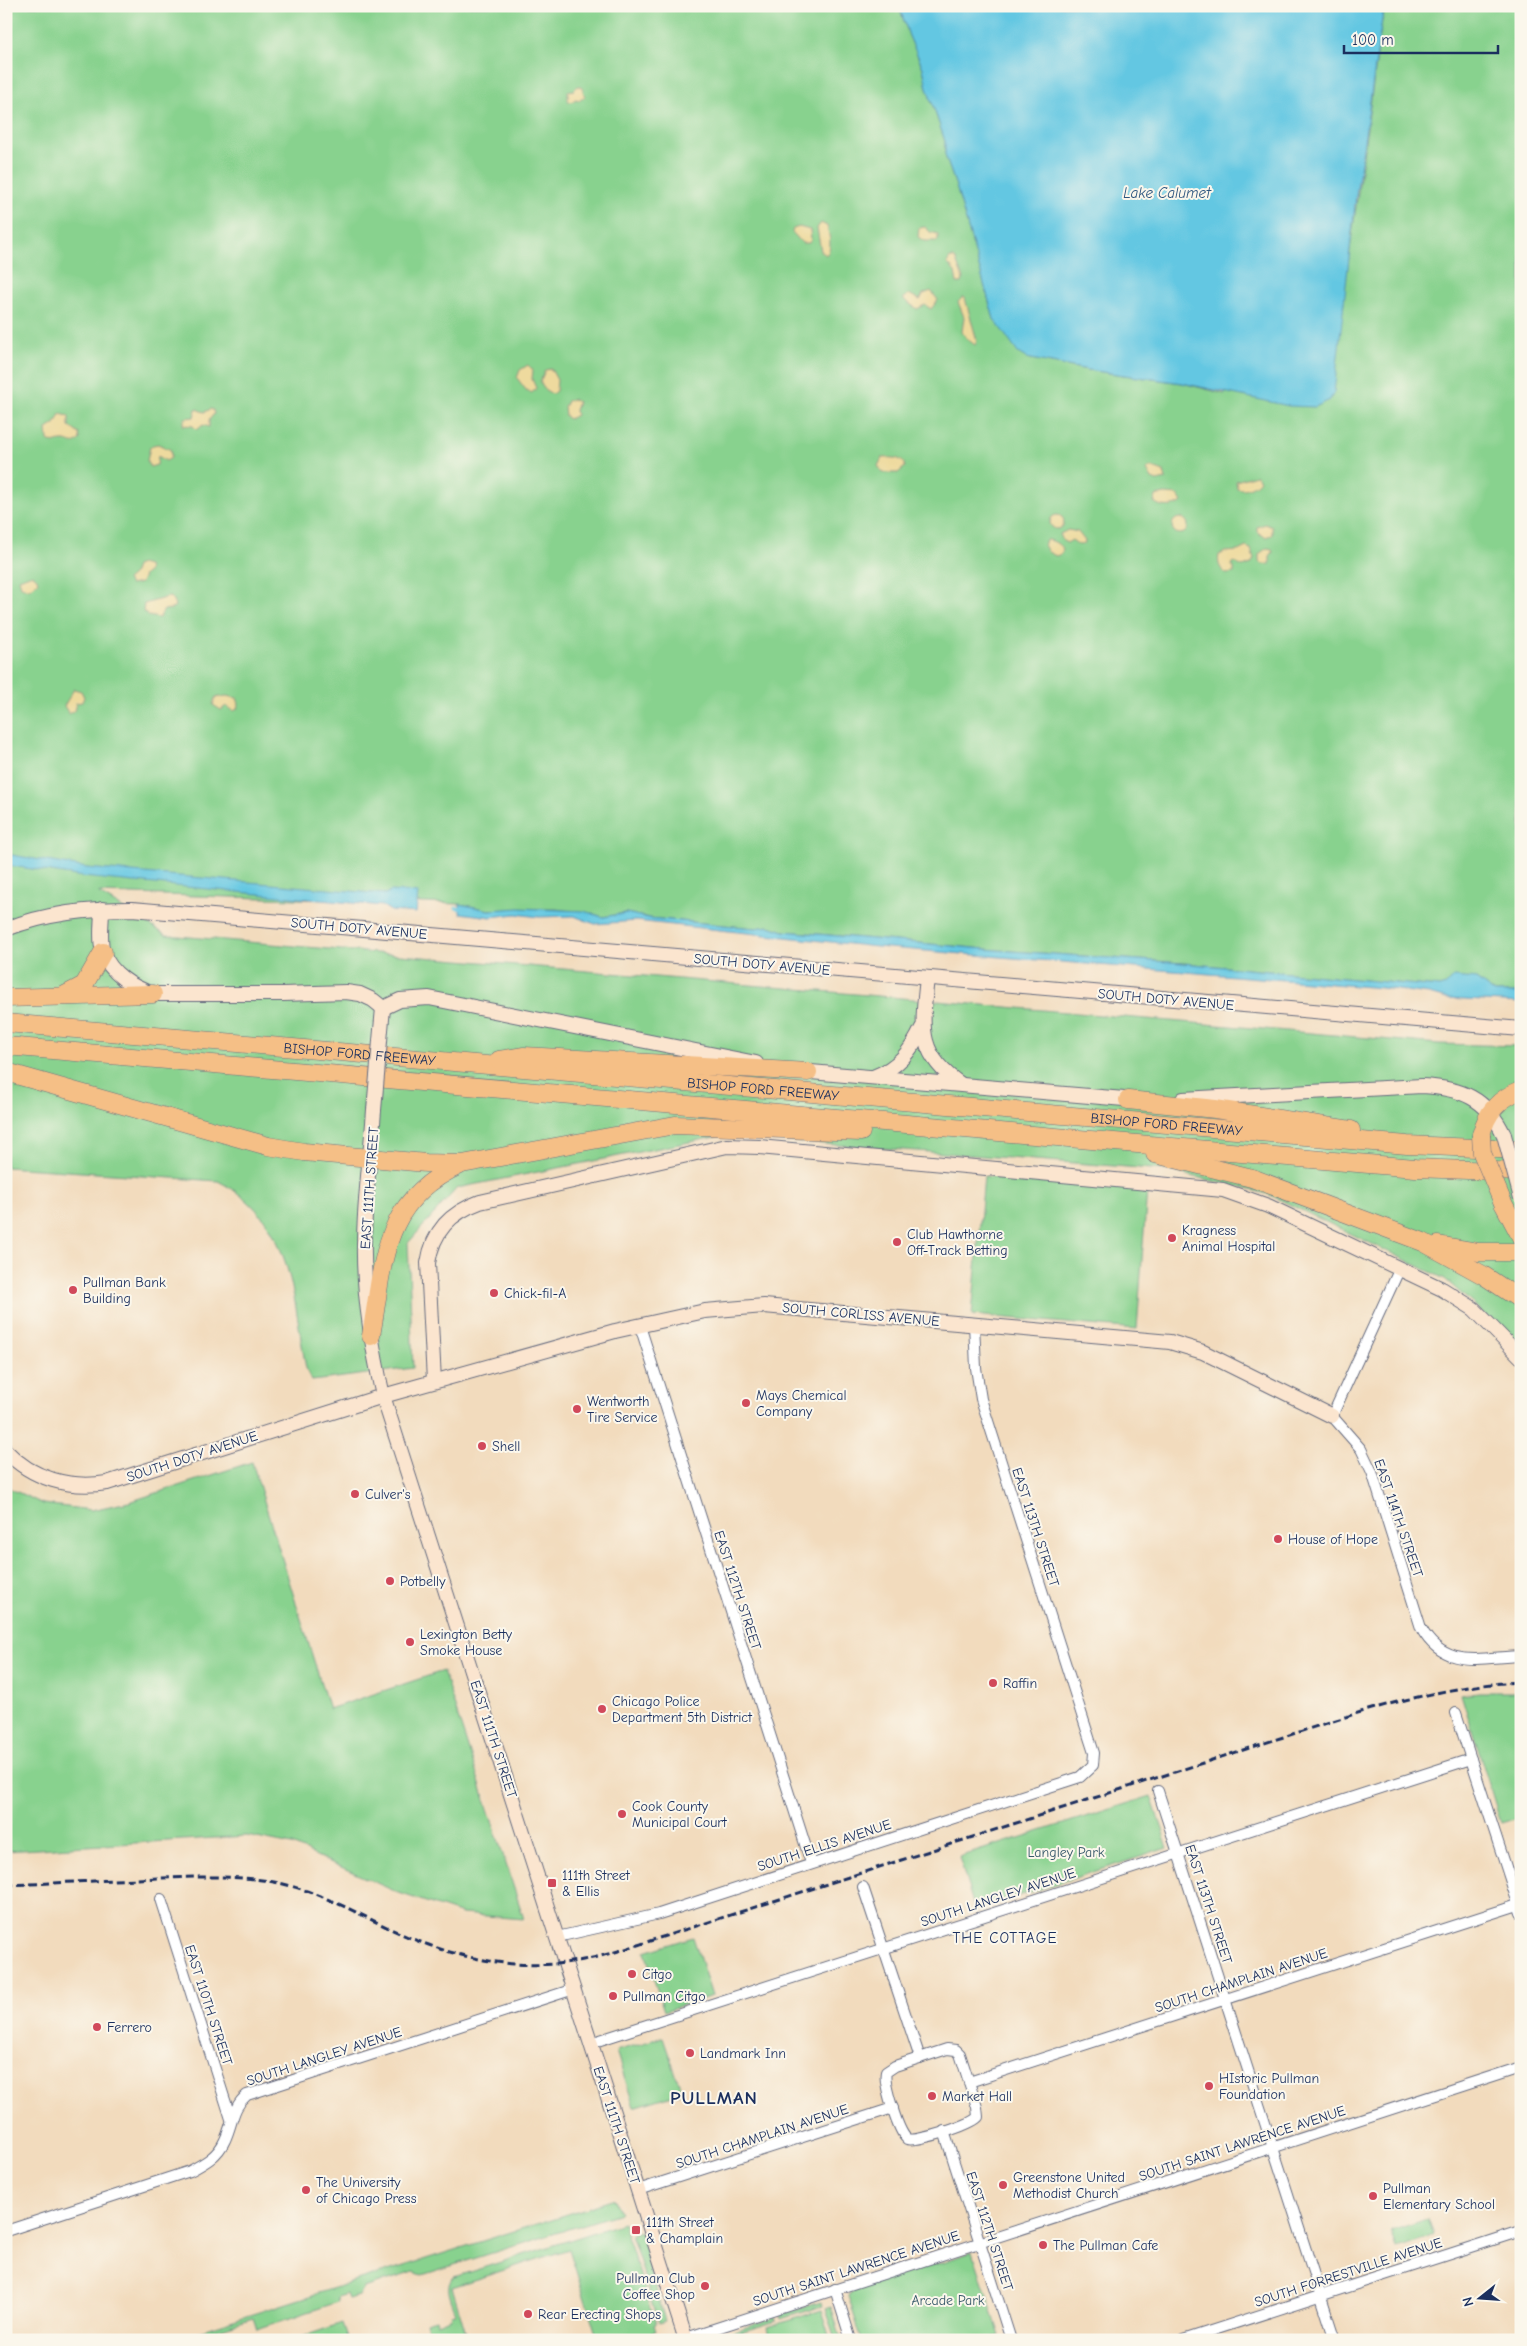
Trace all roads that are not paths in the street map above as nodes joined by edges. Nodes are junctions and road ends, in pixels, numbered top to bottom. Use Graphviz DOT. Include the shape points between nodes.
graph roads {
  1 [pos="102,909"];
  2 [pos="6,929"];
  3 [pos="103,952"];
  4 [pos="927,978"];
  5 [pos="153,994"];
  6 [pos="60,997"];
  7 [pos="6,998"];
  8 [pos="383,1008"];
  9 [pos="6,1023"];
  10 [pos="922,1028"];
  11 [pos="1521,1028"];
  12 [pos="6,1046"];
  13 [pos="467,1064"];
  14 [pos="6,1072"];
  15 [pos="808,1072"];
  16 [pos="871,1078"];
  17 [pos="963,1085"];
  18 [pos="1521,1090"];
  19 [pos="1128,1100"];
  20 [pos="1490,1112"];
  21 [pos="924,1126"];
  22 [pos="1124,1143"];
  23 [pos="1407,1145"];
  24 [pos="1521,1150"];
  25 [pos="371,1157"];
  26 [pos="462,1164"];
  27 [pos="1521,1172"];
  28 [pos="1521,1198"];
  29 [pos="1521,1237"];
  30 [pos="1423,1242"];
  31 [pos="1521,1252"];
  32 [pos="1400,1268"];
  33 [pos="1521,1300"];
  34 [pos="974,1323"];
  35 [pos="640,1326"];
  36 [pos="371,1336"];
  37 [pos="1521,1357"];
  38 [pos="434,1381"];
  39 [pos="383,1396"];
  40 [pos="1332,1416"];
  41 [pos="6,1451"];
  42 [pos="1521,1656"];
  43 [pos="1456,1713"];
  44 [pos="1471,1758"];
  45 [pos="1093,1765"];
  46 [pos="1158,1791"];
  47 [pos="1178,1853"];
  48 [pos="811,1863"];
  49 [pos="863,1886"];
  50 [pos="161,1899"];
  51 [pos="1520,1907"];
  52 [pos="557,1937"];
  53 [pos="883,1949"];
  54 [pos="574,1989"];
  55 [pos="1225,1999"];
  56 [pos="591,2043"];
  57 [pos="920,2058"];
  58 [pos="1521,2067"];
  59 [pos="969,2082"];
  60 [pos="893,2108"];
  61 [pos="231,2119"];
  62 [pos="944,2131"];
  63 [pos="1273,2147"];
  64 [pos="638,2190"];
  65 [pos="1521,2230"];
  66 [pos="6,2231"];
  67 [pos="979,2242"];
  68 [pos="835,2289"];
  69 [pos="1321,2295"];
  70 [pos="686,2339"];
  71 [pos="851,2340"];
  72 [pos="1011,2340"];
  73 [pos="1183,2340"];
  74 [pos="1335,2340"];
  1 -- 2 [label="street, SOUTH DOTY AVENUE" via="50,915"];
  1 -- 3 [label="street"];
  1 -- 4 [label="street, SOUTH DOTY AVENUE" via="168,911"];
  3 -- 5 [label="street" via="121,976 140,990"];
  3 -- 6 [label="highway" via="84,985"];
  4 -- 10 [label="street"];
  4 -- 11 [label="street, SOUTH DOTY AVENUE"];
  5 -- 6 [label="highway"];
  5 -- 8 [label="street" via="346,992 360,994"];
  6 -- 7 [label="highway"];
  8 -- 15 [label="street" via="400,1000 429,998"];
  8 -- 25 [label="street, EAST 111TH STREET, bridge"];
  9 -- 13 [label="highway, BISHOP FORD FREEWAY"];
  10 -- 16 [label="street" via="902,1060"];
  10 -- 17 [label="street" via="936,1062"];
  12 -- 21 [label="highway, BISHOP FORD FREEWAY"];
  13 -- 15 [label="highway" via="524,1056"];
  13 -- 23 [label="highway, BISHOP FORD FREEWAY"];
  14 -- 25 [label="highway" via="268,1146"];
  15 -- 16 [label="street"];
  16 -- 17 [label="street"];
  17 -- 19 [label="street"];
  18 -- 20 [label="highway" via="1505,1096"];
  19 -- 20 [label="street" via="1422,1086 1461,1092"];
  19 -- 23 [label="highway" via="1343,1128"];
  20 -- 28 [label="street, bridge" via="1504,1136"];
  20 -- 29 [label="highway, bridge" via="1481,1135 1482,1154"];
  21 -- 22 [label="highway, BISHOP FORD FREEWAY"];
  21 -- 26 [label="highway" via="868,1132 675,1125"];
  22 -- 27 [label="highway, BISHOP FORD FREEWAY" via="1424,1169"];
  22 -- 30 [label="highway" via="1167,1158 1252,1178"];
  23 -- 24 [label="highway, BISHOP FORD FREEWAY"];
  25 -- 26 [label="highway"];
  25 -- 36 [label="street, EAST 111TH STREET" via="364,1245"];
  26 -- 36 [label="highway" via="425,1186 403,1210 385,1256"];
  30 -- 31 [label="highway" via="1478,1252"];
  30 -- 33 [label="highway"];
  32 -- 37 [label="street" via="1474,1309"];
  32 -- 38 [label="street" via="1268,1206 1223,1190 727,1146 480,1202 445,1222 430,1248 428,1263"];
  32 -- 40 [label="street"];
  34 -- 35 [label="street, SOUTH CORLISS AVENUE" via="764,1306 705,1311"];
  34 -- 40 [label="street, SOUTH CORLISS AVENUE" via="1170,1342 1202,1352"];
  34 -- 45 [label="street, EAST 113TH STREET" via="981,1399 1094,1753"];
  35 -- 38 [label="street, SOUTH CORLISS AVENUE"];
  35 -- 48 [label="street, EAST 112TH STREET"];
  36 -- 39 [label="street, EAST 111TH STREET"];
  38 -- 39 [label="street, SOUTH CORLISS AVENUE"];
  39 -- 41 [label="street, SOUTH DOTY AVENUE" via="119,1480 97,1484 53,1481 23,1466"];
  39 -- 52 [label="street, EAST 111TH STREET"];
  40 -- 42 [label="street, EAST 114TH STREET" via="1361,1449 1372,1472 1426,1636 1434,1646 1454,1657"];
  43 -- 44 [label="street"];
  44 -- 47 [label="street, SOUTH LANGLEY AVENUE"];
  44 -- 51 [label="street"];
  45 -- 48 [label="street, SOUTH ELLIS AVENUE" via="1080,1777"];
  46 -- 47 [label="street, EAST 113TH STREET"];
  47 -- 53 [label="street, SOUTH LANGLEY AVENUE"];
  47 -- 55 [label="street, EAST 113TH STREET"];
  48 -- 52 [label="street, SOUTH ELLIS AVENUE" via="659,1914"];
  49 -- 53 [label="street"];
  50 -- 61 [label="street, EAST 110TH STREET"];
  51 -- 55 [label="street, SOUTH CHAMPLAIN AVENUE"];
  52 -- 54 [label="street, EAST 111TH STREET"];
  53 -- 56 [label="street, SOUTH LANGLEY AVENUE"];
  53 -- 57 [label="street"];
  54 -- 56 [label="street, EAST 111TH STREET"];
  54 -- 61 [label="street, SOUTH LANGLEY AVENUE" via="252,2093 241,2100"];
  55 -- 59 [label="street, SOUTH CHAMPLAIN AVENUE"];
  55 -- 63 [label="street, EAST 113TH STREET"];
  56 -- 64 [label="street, EAST 111TH STREET"];
  57 -- 59 [label="street" via="947,2049 956,2050 962,2058"];
  57 -- 60 [label="street" via="894,2066 886,2072"];
  58 -- 63 [label="street, SOUTH SAINT LAWRENCE AVENUE"];
  59 -- 62 [label="street" via="978,2117"];
  60 -- 62 [label="street" via="906,2139 917,2140"];
  60 -- 64 [label="street, SOUTH CHAMPLAIN AVENUE"];
  61 -- 66 [label="street, SOUTH LANGLEY AVENUE" via="220,2149 202,2165"];
  62 -- 67 [label="street, EAST 112TH STREET"];
  63 -- 67 [label="street, SOUTH SAINT LAWRENCE AVENUE"];
  63 -- 69 [label="street, EAST 113TH STREET"];
  64 -- 70 [label="street, EAST 111TH STREET"];
  65 -- 69 [label="street, SOUTH FORRESTVILLE AVENUE"];
  67 -- 68 [label="street, SOUTH SAINT LAWRENCE AVENUE"];
  67 -- 72 [label="street, EAST 112TH STREET"];
  68 -- 70 [label="street, SOUTH SAINT LAWRENCE AVENUE"];
  68 -- 71 [label="street"];
  69 -- 73 [label="street, SOUTH FORRESTVILLE AVENUE"];
  69 -- 74 [label="street, EAST 113TH STREET"];
}
